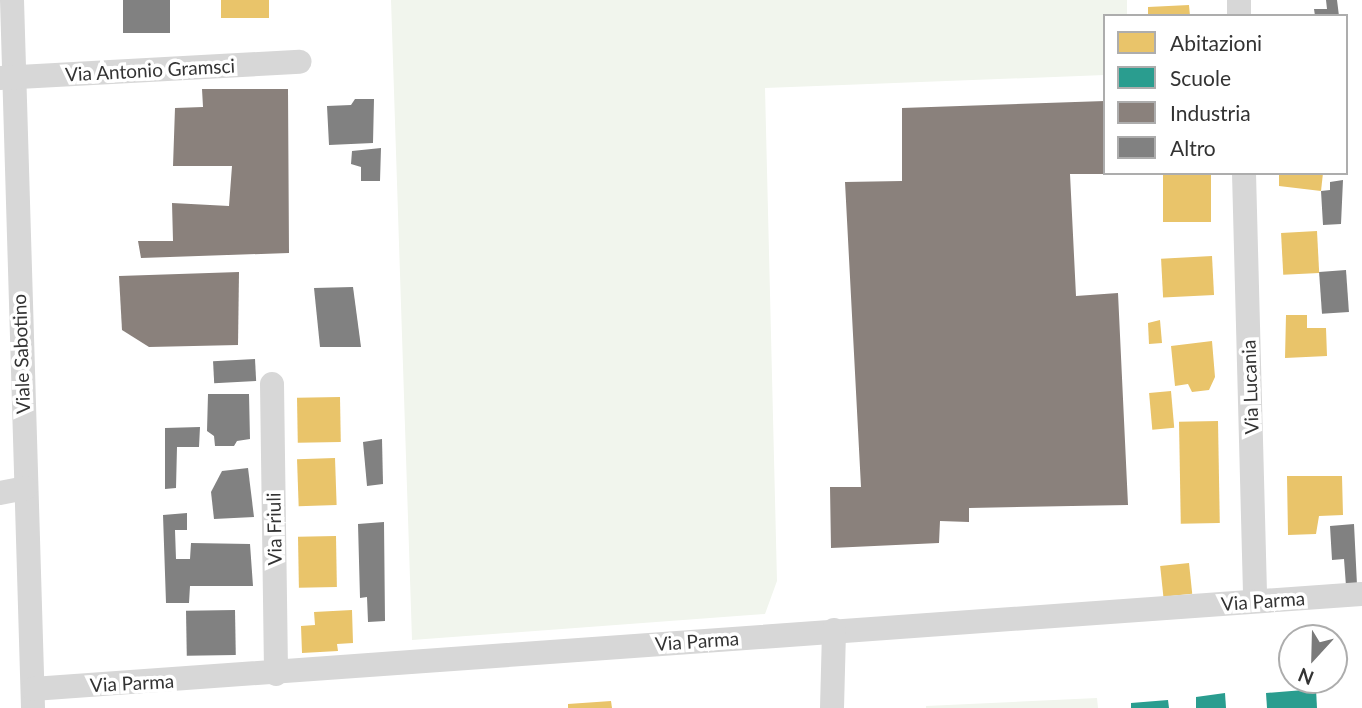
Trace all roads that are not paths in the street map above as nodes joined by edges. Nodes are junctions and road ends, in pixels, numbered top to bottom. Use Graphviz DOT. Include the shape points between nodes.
graph roads {
  1 [pos="12,0"];
  2 [pos="300,62"];
  3 [pos="6,78"];
  4 [pos="1244,175"];
  5 [pos="272,384"];
  6 [pos="26,488"];
  7 [pos="0,493"];
  8 [pos="1362,594"];
  9 [pos="1255,601"];
  10 [pos="834,630"];
  11 [pos="276,674"];
  12 [pos="33,698"];
  13 [pos="832,708"];
  1 -- 3 [label="street, Viale Sabotino"];
  2 -- 3 [label="street, Via Antonio Gramsci"];
  3 -- 6 [label="street, Viale Sabotino"];
  4 -- 9 [label="street, Via Lucania"];
  5 -- 11 [label="street, Via Friuli"];
  6 -- 7 [label="street"];
  6 -- 12 [label="street, Viale Sabotino"];
  8 -- 9 [label="street, Via Parma"];
  9 -- 10 [label="street, Via Parma"];
  10 -- 11 [label="street, Via Parma"];
  10 -- 13 [label="street"];
  11 -- 12 [label="street, Via Parma"];
}
